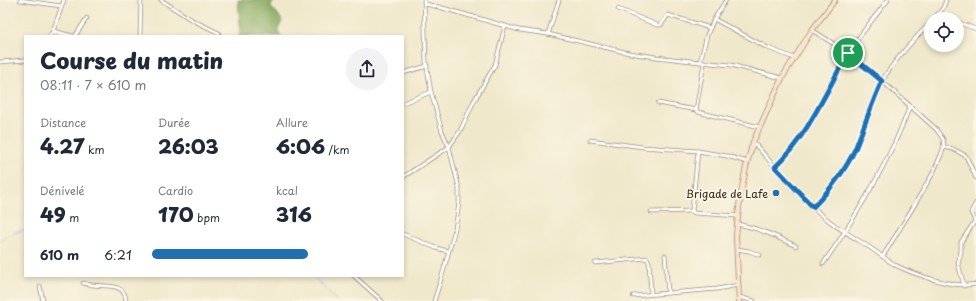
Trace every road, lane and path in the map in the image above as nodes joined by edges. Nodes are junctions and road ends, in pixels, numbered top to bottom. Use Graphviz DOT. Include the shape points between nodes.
graph roads {
  1 [pos="20,0"];
  2 [pos="64,0"];
  3 [pos="141,0"];
  4 [pos="162,0"];
  5 [pos="424,0"];
  6 [pos="559,0"];
  7 [pos="726,0"];
  8 [pos="834,0"];
  9 [pos="888,0"];
  10 [pos="946,0"];
  11 [pos="425,4"];
  12 [pos="61,6"];
  13 [pos="618,9"];
  14 [pos="940,12"];
  15 [pos="87,18"];
  16 [pos="714,19"];
  17 [pos="964,25"];
  18 [pos="505,26"];
  19 [pos="710,28"];
  20 [pos="976,29"];
  21 [pos="812,30"];
  22 [pos="924,30"];
  23 [pos="53,31"];
  24 [pos="219,33"];
  25 [pos="548,34"];
  26 [pos="51,35"];
  27 [pos="70,35"];
  28 [pos="75,35"];
  29 [pos="140,35"];
  30 [pos="848,53"];
  31 [pos="794,58"];
  32 [pos="24,60"];
  33 [pos="0,62"];
  34 [pos="702,62"];
  35 [pos="427,66"];
  36 [pos="404,73"];
  37 [pos="782,78"];
  38 [pos="882,81"];
  39 [pos="431,92"];
  40 [pos="404,103"];
  41 [pos="658,104"];
  42 [pos="910,106"];
  43 [pos="696,110"];
  44 [pos="760,127"];
  45 [pos="590,140"];
  46 [pos="753,142"];
  47 [pos="944,146"];
  48 [pos="449,147"];
  49 [pos="698,151"];
  50 [pos="747,162"];
  51 [pos="775,167"];
  52 [pos="404,176"];
  53 [pos="976,178"];
  54 [pos="976,203"];
  55 [pos="813,207"];
  56 [pos="651,212"];
  57 [pos="692,212"];
  58 [pos="738,216"];
  59 [pos="737,224"];
  60 [pos="846,232"];
  61 [pos="404,234"];
  62 [pos="796,246"];
  63 [pos="736,248"];
  64 [pos="448,251"];
  65 [pos="664,254"];
  66 [pos="760,255"];
  67 [pos="883,256"];
  68 [pos="595,263"];
  69 [pos="823,264"];
  70 [pos="355,277"];
  71 [pos="83,283"];
  72 [pos="976,284"];
  73 [pos="739,285"];
  74 [pos="40,286"];
  75 [pos="964,286"];
  76 [pos="668,293"];
  77 [pos="651,294"];
  78 [pos="633,296"];
  79 [pos="739,299"];
  80 [pos="44,301"];
  81 [pos="126,301"];
  82 [pos="382,301"];
  83 [pos="434,301"];
  84 [pos="754,301"];
  1 -- 12 [label="street"];
  2 -- 12 [label="street"];
  3 -- 29 [label="street"];
  4 -- 24 [label="street" via="192,20"];
  5 -- 11 [label="street"];
  6 -- 25 [label="street"];
  7 -- 16 [label="street"];
  8 -- 21 [label="street"];
  9 -- 30 [label="street"];
  10 -- 14 [label="street"];
  11 -- 18 [label="street"];
  11 -- 35 [label="street"];
  12 -- 23 [label="street"];
  13 -- 19 [label="street" via="657,25 661,25 668,15"];
  15 -- 28 [label="street"];
  16 -- 19 [label="street"];
  16 -- 31 [label="street" via="768,48"];
  17 -- 20 [label="street"];
  18 -- 25 [label="street"];
  18 -- 48 [label="street" via="494,64 460,131"];
  19 -- 34 [label="street"];
  21 -- 30 [label="street"];
  21 -- 31 [label="street"];
  22 -- 38 [label="street" via="898,58"];
  23 -- 26 [label="street"];
  23 -- 27 [label="street"];
  25 -- 34 [label="street" via="629,53"];
  30 -- 38 [label="street"];
  30 -- 51 [label="street" via="806,129"];
  31 -- 37 [label="street"];
  32 -- 33 [label="street"];
  34 -- 37 [label="street" via="730,65"];
  34 -- 43 [label="street"];
  35 -- 36 [label="street"];
  35 -- 39 [label="street"];
  37 -- 44 [label="street"];
  38 -- 42 [label="street"];
  38 -- 55 [label="street" via="859,140 841,174"];
  39 -- 40 [label="street"];
  39 -- 48 [label="street"];
  41 -- 43 [label="street"];
  42 -- 47 [label="street" via="940,134"];
  42 -- 60 [label="street" via="891,152"];
  43 -- 44 [label="street"];
  44 -- 46 [label="street"];
  45 -- 49 [label="street"];
  46 -- 50 [label="street"];
  46 -- 51 [label="street"];
  47 -- 53 [label="street" via="966,156"];
  47 -- 67 [label="street" via="933,173"];
  48 -- 52 [label="street"];
  48 -- 64 [label="street" via="459,188 459,203 456,229"];
  49 -- 50 [label="street"];
  49 -- 57 [label="street"];
  50 -- 58 [label="street"];
  51 -- 55 [label="street"];
  54 -- 75 [label="street" via="972,212 975,221 961,242 962,252 958,263"];
  55 -- 60 [label="street"];
  56 -- 57 [label="street"];
  57 -- 58 [label="street"];
  58 -- 59 [label="street"];
  59 -- 62 [label="street" via="752,227"];
  59 -- 63 [label="street"];
  60 -- 67 [label="street"];
  60 -- 69 [label="street"];
  61 -- 64 [label="street"];
  63 -- 66 [label="street"];
  63 -- 73 [label="street"];
  64 -- 83 [label="street"];
  65 -- 76 [label="street"];
  67 -- 75 [label="street" via="920,276"];
  68 -- 77 [label="street" via="647,258"];
  70 -- 82 [label="street"];
  71 -- 81 [label="street" via="116,287 123,291"];
  72 -- 75 [label="street"];
  73 -- 76 [label="street"];
  73 -- 79 [label="street"];
  74 -- 80 [label="street"];
  76 -- 77 [label="street"];
  77 -- 78 [label="street"];
  79 -- 84 [label="street"];
}
